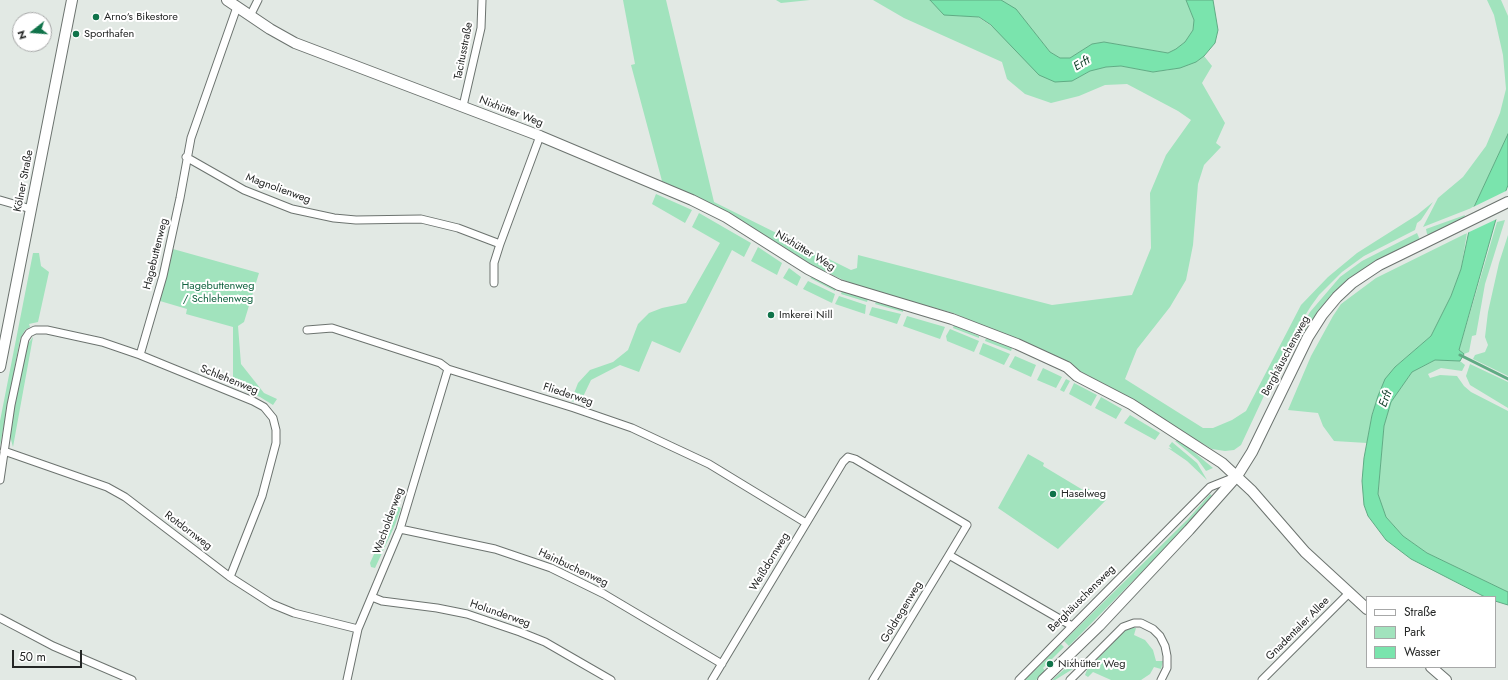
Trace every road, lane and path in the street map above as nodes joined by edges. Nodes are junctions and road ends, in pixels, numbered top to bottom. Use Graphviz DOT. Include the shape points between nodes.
graph roads {
  1 [pos="72,0"];
  2 [pos="227,0"];
  3 [pos="258,0"];
  4 [pos="482,0"];
  5 [pos="237,7"];
  6 [pos="250,16"];
  7 [pos="463,106"];
  8 [pos="540,136"];
  9 [pos="186,157"];
  10 [pos="0,200"];
  11 [pos="1508,202"];
  12 [pos="31,209"];
  13 [pos="500,244"];
  14 [pos="494,283"];
  15 [pos="307,330"];
  16 [pos="3,332"];
  17 [pos="140,356"];
  18 [pos="0,366"];
  19 [pos="448,369"];
  20 [pos="4,451"];
  21 [pos="1237,476"];
  22 [pos="0,480"];
  23 [pos="806,523"];
  24 [pos="400,529"];
  25 [pos="949,554"];
  26 [pos="230,577"];
  27 [pos="1350,593"];
  28 [pos="372,597"];
  29 [pos="1366,608"];
  30 [pos="0,618"];
  31 [pos="1072,626"];
  32 [pos="358,629"];
  33 [pos="722,664"];
  34 [pos="1432,668"];
  35 [pos="1164,679"];
  36 [pos="132,680"];
  37 [pos="347,680"];
  38 [pos="611,680"];
  39 [pos="712,680"];
  40 [pos="873,680"];
  41 [pos="1019,680"];
  42 [pos="1043,680"];
  43 [pos="1072,680"];
  44 [pos="1262,680"];
  45 [pos="1446,680"];
  1 -- 12 [label="main road, Kölner Straße"];
  2 -- 5 [label="main road, Nixhütter Weg"];
  3 -- 6 [label="street"];
  4 -- 7 [label="street, Tacitusstraße" via="481,28"];
  5 -- 6 [label="main road, Nixhütter Weg"];
  5 -- 9 [label="street"];
  6 -- 7 [label="main road, Nixhütter Weg" via="296,43"];
  7 -- 8 [label="main road, Nixhütter Weg"];
  8 -- 13 [label="street"];
  8 -- 21 [label="main road, Nixhütter Weg" via="692,200 726,217 808,269 839,285 952,319 1017,344 1066,367 1131,404 1218,460"];
  9 -- 13 [label="street, Magnolienweg" via="244,190 292,208 356,220 408,218 432,221"];
  9 -- 17 [label="street, Hagebuttenweg" via="180,198 164,269"];
  10 -- 12 [label="street"];
  11 -- 21 [label="main road, Berghäuschensweg" via="1365,274 1329,306 1308,337 1252,452"];
  12 -- 16 [label="main road, Kölner Straße"];
  13 -- 14 [label="street" via="494,264"];
  15 -- 19 [label="street, Fliederweg" via="332,328 440,363"];
  16 -- 18 [label="main road, Kölner Straße"];
  17 -- 20 [label="street, Schlehenweg" via="78,336 47,330 29,333 24,339"];
  17 -- 26 [label="street, Schlehenweg" via="253,401 264,407 273,418 276,443 271,466"];
  19 -- 23 [label="street, Fliederweg" via="632,428 709,464"];
  19 -- 24 [label="street, Wacholderweg"];
  20 -- 22 [label="street"];
  20 -- 26 [label="street, Rotdornweg" via="108,487"];
  21 -- 27 [label="main road, Nixhütter Weg" via="1305,552"];
  21 -- 31 [label="street, Berghäuschensweg" via="1210,487"];
  21 -- 42 [label="main road, Berghäuschensweg" via="1099,626"];
  23 -- 25 [label="street, Weißdornweg" via="842,462 848,457 967,525"];
  23 -- 33 [label="street, Weißdornweg"];
  24 -- 28 [label="street, Wacholderweg"];
  24 -- 33 [label="street, Hainbuchenweg" via="495,549 551,568 604,594"];
  25 -- 31 [label="street"];
  25 -- 40 [label="street, Goldregenweg"];
  26 -- 32 [label="street, Rotdornweg" via="272,604 294,613"];
  27 -- 29 [label="main road, Nixhütter Weg"];
  27 -- 44 [label="street, Gnadentaler Allee"];
  28 -- 32 [label="street, Wacholderweg"];
  28 -- 38 [label="street, Holunderweg" via="382,601 467,614 520,632 545,642"];
  30 -- 36 [label="street" via="54,646"];
  31 -- 41 [label="street, Berghäuschensweg"];
  32 -- 37 [label="street, Wacholderweg"];
  33 -- 39 [label="street, Weißdornweg"];
  34 -- 45 [label="main road"];
  35 -- 43 [label="street" via="1167,656 1160,636 1146,625 1134,623 1123,627"];
}
